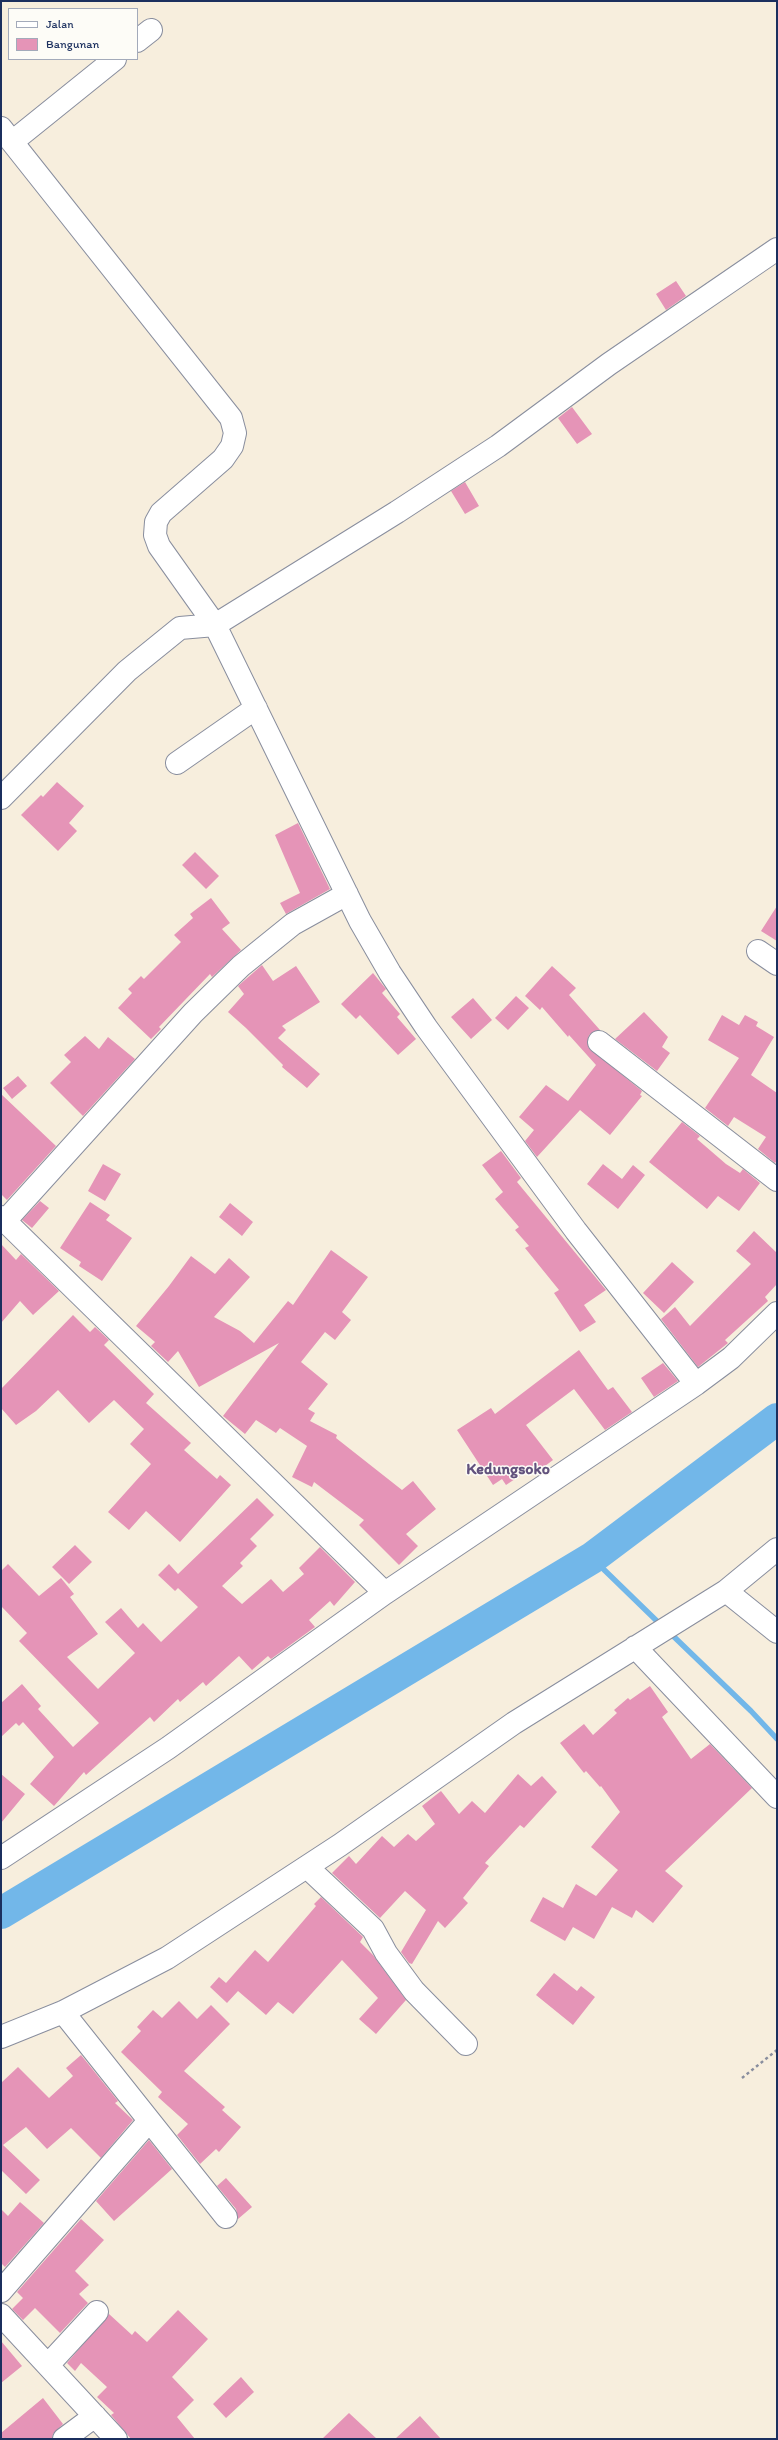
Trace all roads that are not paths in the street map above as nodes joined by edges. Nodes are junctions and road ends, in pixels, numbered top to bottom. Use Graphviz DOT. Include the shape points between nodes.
graph roads {
  1 [pos="114,60"];
  2 [pos="7,135"];
  3 [pos="777,249"];
  4 [pos="215,625"];
  5 [pos="256,708"];
  6 [pos="177,763"];
  7 [pos="1,798"];
  8 [pos="347,894"];
  9 [pos="758,951"];
  10 [pos="777,964"];
  11 [pos="599,1042"];
  12 [pos="777,1180"];
  13 [pos="4,1219"];
  14 [pos="777,1313"];
  15 [pos="696,1384"];
  16 [pos="777,1549"];
  17 [pos="726,1591"];
  18 [pos="385,1593"];
  19 [pos="777,1632"];
  20 [pos="638,1645"];
  21 [pos="777,1797"];
  22 [pos="1,1858"];
  23 [pos="307,1867"];
  24 [pos="63,2012"];
  25 [pos="1,2037"];
  26 [pos="466,2044"];
  27 [pos="149,2121"];
  28 [pos="226,2217"];
  29 [pos="1,2291"];
  30 [pos="97,2312"];
  31 [pos="1,2315"];
  32 [pos="48,2365"];
  33 [pos="95,2416"];
  34 [pos="64,2439"];
  35 [pos="116,2439"];
  1 -- 2 [label="street"];
  2 -- 4 [label="street" via="231,418 235,433 232,446 223,459 161,513 156,522 155,535 159,546"];
  3 -- 4 [label="street" via="609,364 498,446"];
  4 -- 5 [label="street"];
  4 -- 7 [label="street" via="180,628 155,647 127,671"];
  5 -- 6 [label="street"];
  5 -- 8 [label="street"];
  8 -- 13 [label="street" via="293,924 241,966 193,1013"];
  8 -- 15 [label="street" via="390,973 426,1027 576,1231"];
  9 -- 10 [label="street"];
  11 -- 12 [label="street"];
  13 -- 18 [label="street"];
  14 -- 15 [label="street" via="731,1358"];
  15 -- 18 [label="street"];
  16 -- 17 [label="street"];
  17 -- 19 [label="street"];
  17 -- 20 [label="street" via="691,1610"];
  18 -- 22 [label="street" via="168,1748"];
  20 -- 21 [label="street"];
  20 -- 23 [label="street" via="514,1723"];
  23 -- 24 [label="street" via="167,1958"];
  23 -- 26 [label="street" via="373,1929 386,1953 414,1991"];
  24 -- 25 [label="street"];
  24 -- 27 [label="street"];
  27 -- 28 [label="street"];
  27 -- 29 [label="street"];
  30 -- 32 [label="street"];
  31 -- 32 [label="street"];
  32 -- 33 [label="street"];
  33 -- 34 [label="street"];
  33 -- 35 [label="street"];
}
